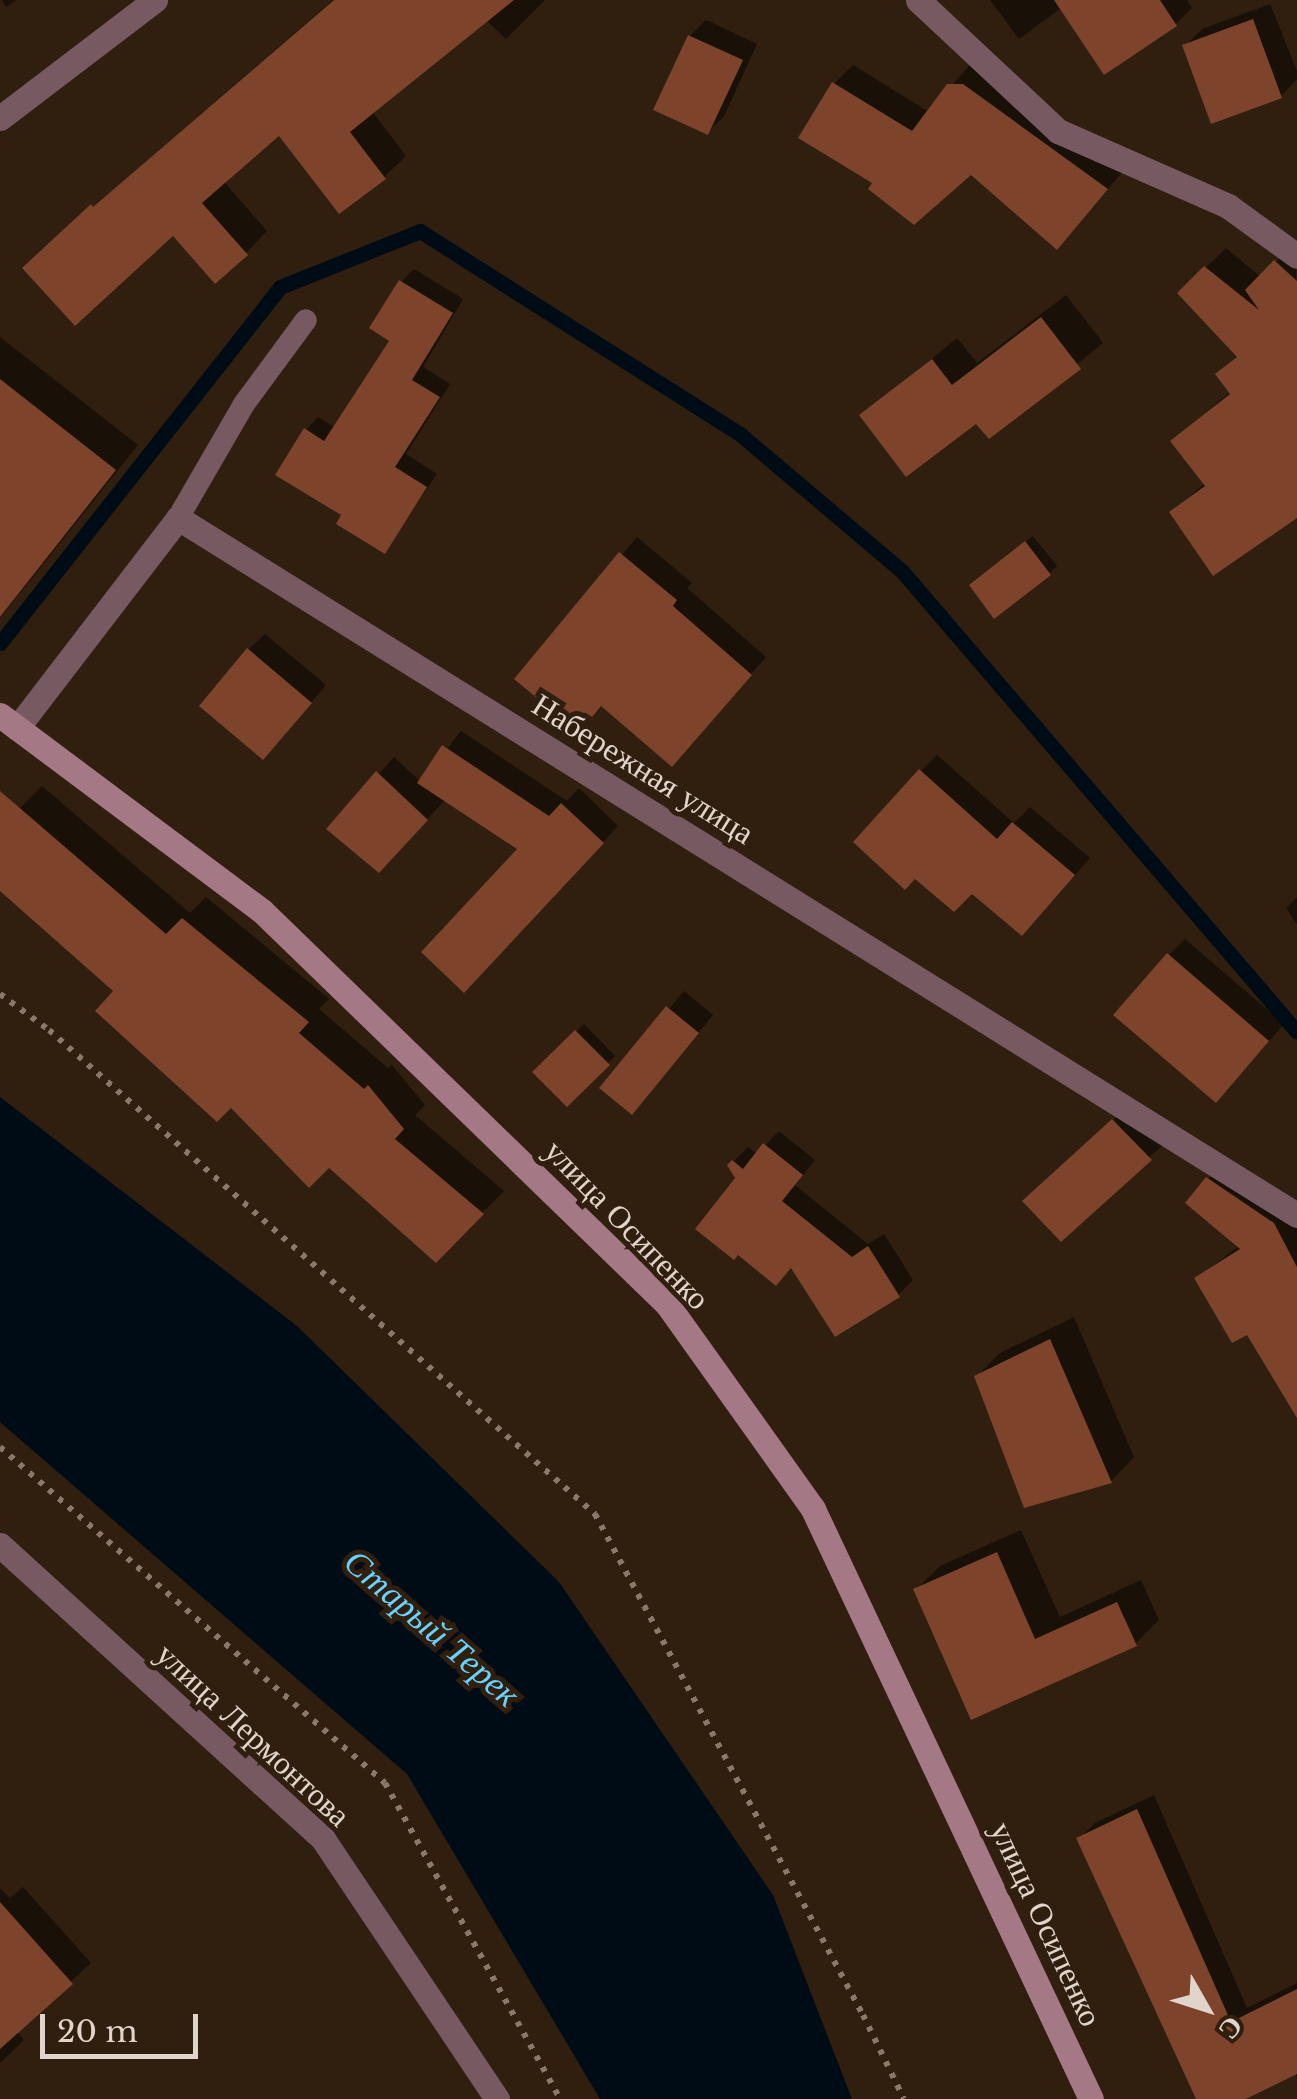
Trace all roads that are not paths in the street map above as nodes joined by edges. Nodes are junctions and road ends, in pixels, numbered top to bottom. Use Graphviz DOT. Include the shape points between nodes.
graph roads {
  1 [pos="154,0"];
  2 [pos="918,0"];
  3 [pos="0,118"];
  4 [pos="1297,256"];
  5 [pos="306,320"];
  6 [pos="178,518"];
  7 [pos="9,721"];
  8 [pos="1297,1214"];
  9 [pos="0,1545"];
  10 [pos="497,2099"];
  11 [pos="1091,2099"];
  1 -- 3 [label="street"];
  2 -- 4 [label="street" via="1058,131 1228,206"];
  5 -- 6 [label="lane" via="244,404"];
  6 -- 7 [label="street"];
  6 -- 8 [label="street, Набережная улица"];
  7 -- 11 [label="main road, улица Осипенко" via="262,911 667,1304 813,1509"];
  9 -- 10 [label="street, улица Лермонтова" via="323,1839"];
}
